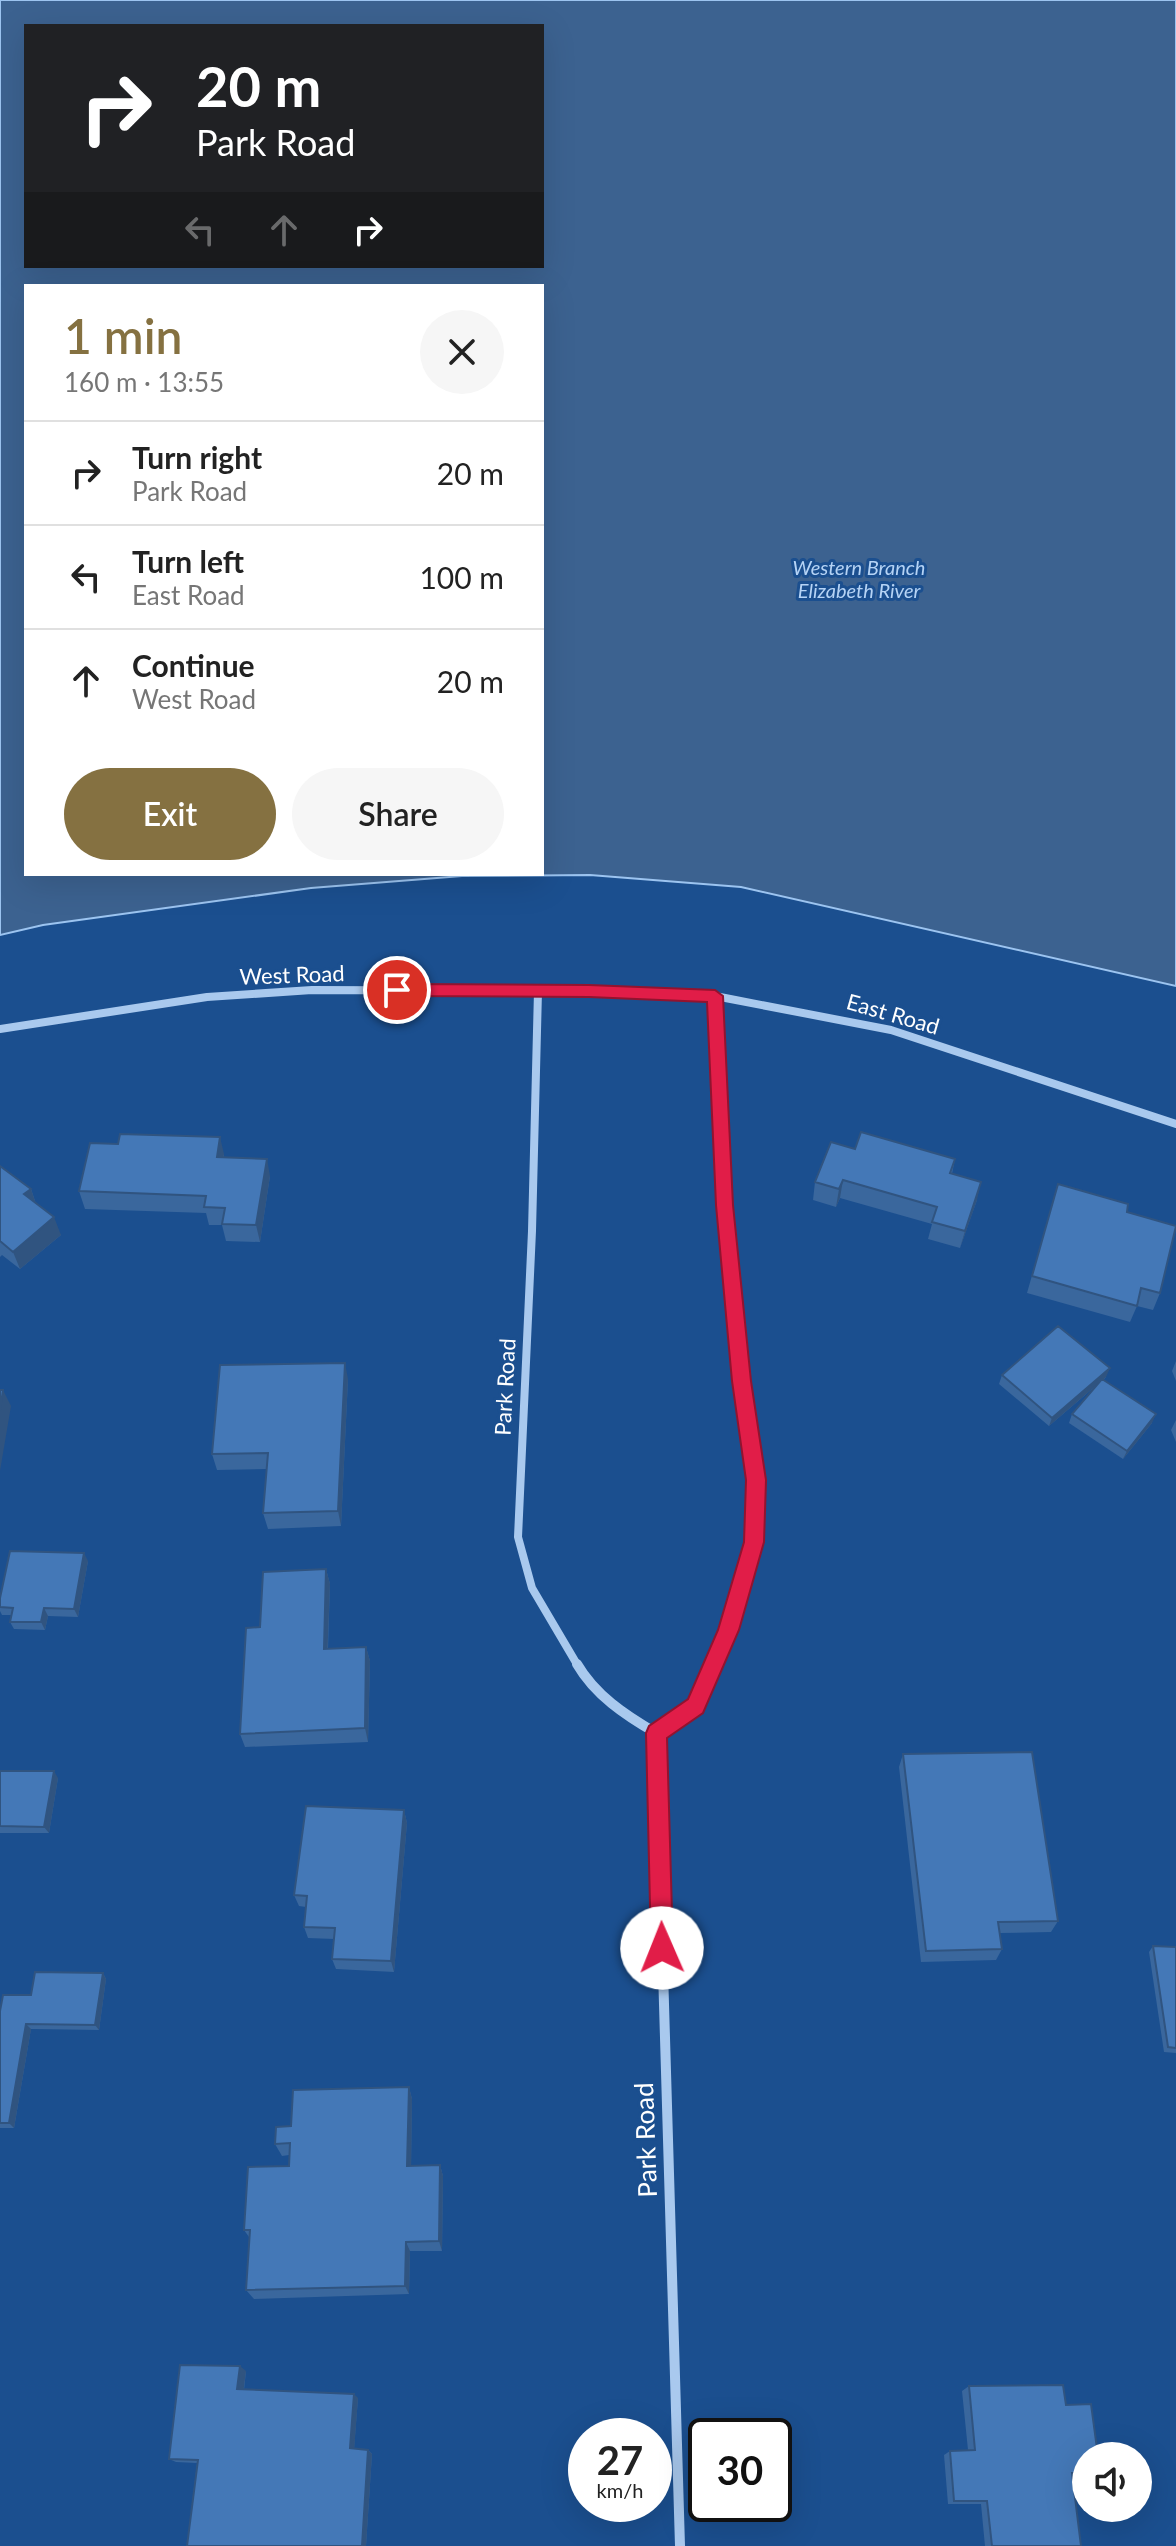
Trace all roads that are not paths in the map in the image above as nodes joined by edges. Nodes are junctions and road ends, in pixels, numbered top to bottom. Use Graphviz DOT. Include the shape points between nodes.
graph roads {
  1 [pos="538,991"];
  2 [pos="589,991"];
  3 [pos="715,996"];
  4 [pos="0,1029"];
  5 [pos="1176,1124"];
  6 [pos="656,1733"];
  7 [pos="680,2546"];
  1 -- 2 [label="street, West Road"];
  1 -- 4 [label="street, West Road" via="312,990 207,997"];
  1 -- 6 [label="street, Park Road" via="518,1537 532,1588 587,1681 628,1717"];
  2 -- 3 [label="street, East Road"];
  3 -- 5 [label="street, East Road" via="891,1030"];
  3 -- 6 [label="street" via="725,1205 756,1480 754,1542 728,1630 696,1706"];
  6 -- 7 [label="street, Park Road"];
}
